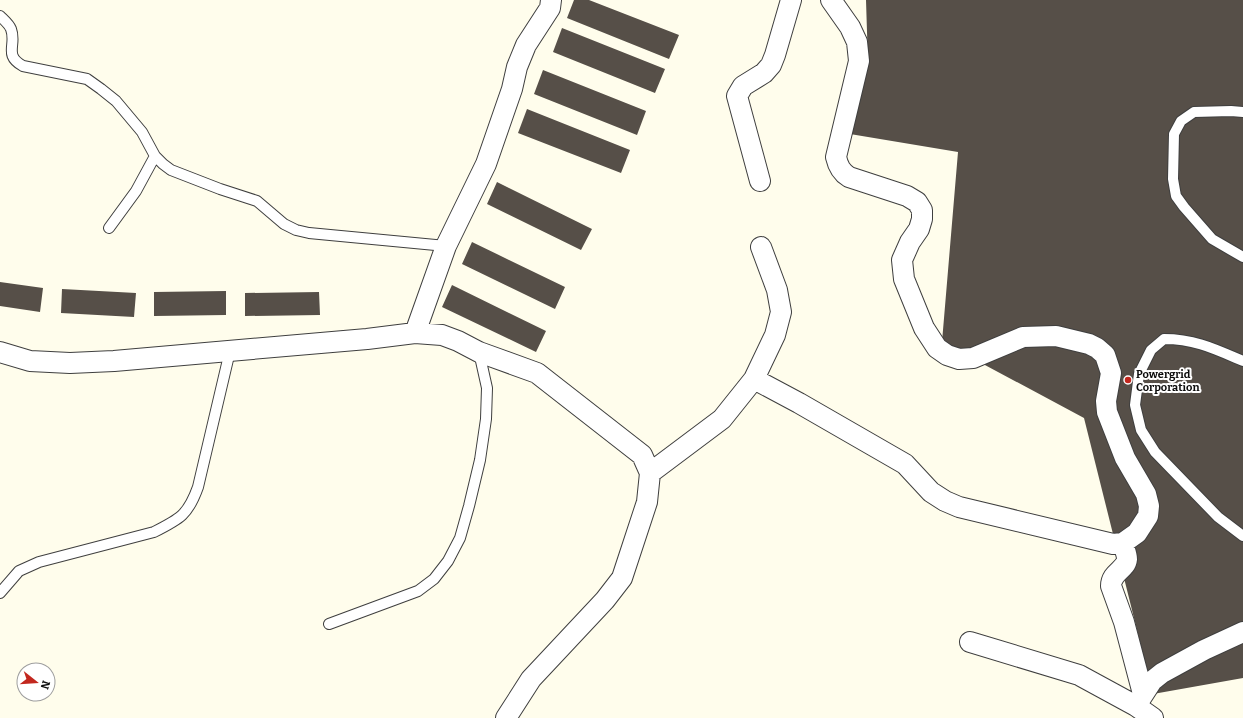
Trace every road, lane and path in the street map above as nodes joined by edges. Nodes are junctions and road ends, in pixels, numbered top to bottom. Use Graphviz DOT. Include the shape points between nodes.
graph roads {
  1 [pos="551,0"];
  2 [pos="791,0"];
  3 [pos="831,0"];
  4 [pos="1,18"];
  5 [pos="1243,112"];
  6 [pos="155,156"];
  7 [pos="760,181"];
  8 [pos="108,228"];
  9 [pos="446,246"];
  10 [pos="761,247"];
  11 [pos="1243,257"];
  12 [pos="415,333"];
  13 [pos="230,350"];
  14 [pos="0,352"];
  15 [pos="479,352"];
  16 [pos="1243,361"];
  17 [pos="754,379"];
  18 [pos="650,473"];
  19 [pos="1243,536"];
  20 [pos="1123,543"];
  21 [pos="0,593"];
  22 [pos="329,624"];
  23 [pos="1243,632"];
  24 [pos="970,642"];
  25 [pos="1140,700"];
  26 [pos="506,718"];
  27 [pos="1153,718"];
  1 -- 9 [label="street" via="550,8 526,45 486,164"];
  2 -- 7 [label="street" via="771,64 764,73 743,86 737,96"];
  3 -- 20 [label="street" via="857,42 859,61 836,157 838,165 849,178 907,196 917,202 922,210 919,229 902,260 904,279 924,328 937,348 959,359 973,358 1023,337 1056,336 1089,344 1105,354 1111,373 1106,401 1107,412 1125,458 1146,494 1149,506 1148,516 1136,533"];
  4 -- 6 [label="lane" via="10,28 13,37 11,52 15,62 87,80 101,88 116,101 142,132"];
  5 -- 11 [label="lane" via="1194,112 1181,121 1174,134 1173,179 1176,196 1212,239"];
  6 -- 8 [label="lane" via="136,191"];
  6 -- 9 [label="lane" via="171,170 256,201 284,224 296,230"];
  9 -- 12 [label="street"];
  10 -- 17 [label="street" via="777,290 781,312 775,335"];
  12 -- 13 [label="street"];
  12 -- 15 [label="street" via="458,340"];
  13 -- 14 [label="street" via="70,363 30,361"];
  13 -- 21 [label="lane" via="198,487 187,512 172,524 154,532 39,562 19,571"];
  15 -- 18 [label="street" via="537,373 642,455"];
  15 -- 22 [label="lane" via="487,388 486,419 480,460 460,538 448,561 434,579 418,591"];
  16 -- 19 [label="lane" via="1203,344 1164,339 1151,350 1139,374 1135,405 1141,430 1155,452 1218,516"];
  17 -- 18 [label="street" via="722,419"];
  17 -- 20 [label="street" via="905,464 930,492 945,501 959,507 1084,538 1113,544"];
  18 -- 26 [label="street" via="647,502 622,578 605,600 531,679"];
  20 -- 25 [label="street" via="1127,561 1111,581 1124,622"];
  23 -- 25 [label="street" via="1162,673 1152,680"];
  24 -- 25 [label="street" via="1079,675"];
  25 -- 27 [label="street"];
}
